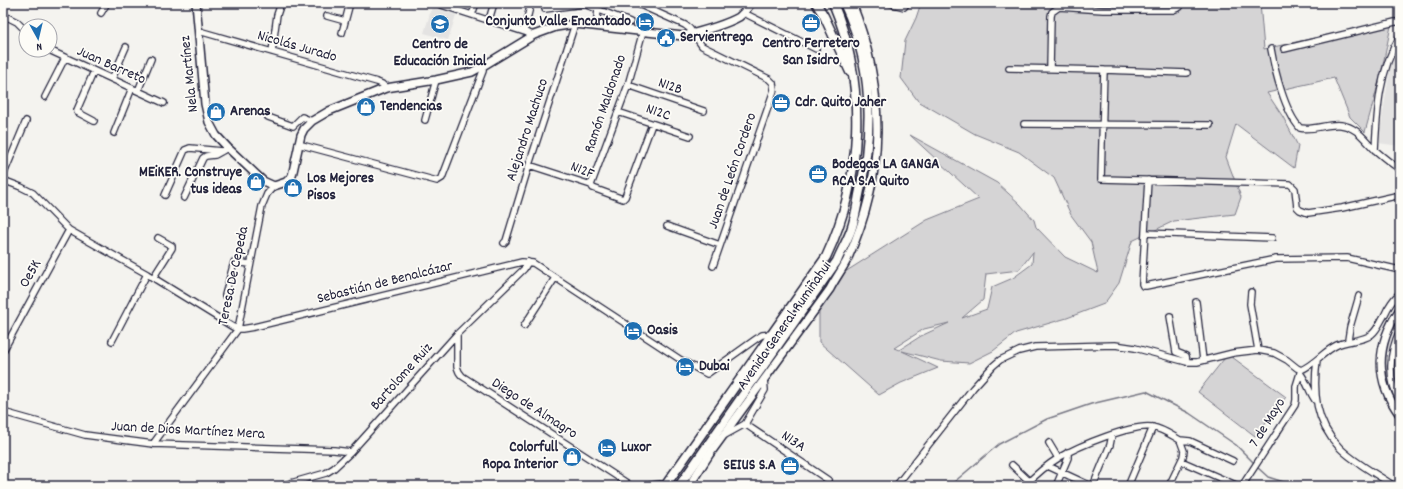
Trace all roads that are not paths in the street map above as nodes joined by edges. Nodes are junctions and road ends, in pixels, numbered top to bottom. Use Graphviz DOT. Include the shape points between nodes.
graph roads {
  1 [pos="107,3"];
  2 [pos="196,3"];
  3 [pos="281,3"];
  4 [pos="350,3"];
  5 [pos="436,3"];
  6 [pos="476,3"];
  7 [pos="494,3"];
  8 [pos="531,3"];
  9 [pos="636,3"];
  10 [pos="752,3"];
  11 [pos="816,3"];
  12 [pos="833,3"];
  13 [pos="844,3"];
  14 [pos="852,3"];
  15 [pos="889,3"];
  16 [pos="907,3"];
  17 [pos="1182,3"];
  18 [pos="583,4"];
  19 [pos="553,5"];
  20 [pos="545,8"];
  21 [pos="598,10"];
  22 [pos="744,12"];
  23 [pos="101,13"];
  24 [pos="3,15"];
  25 [pos="472,15"];
  26 [pos="327,16"];
  27 [pos="489,20"];
  28 [pos="345,21"];
  29 [pos="630,22"];
  30 [pos="1400,22"];
  31 [pos="18,24"];
  32 [pos="575,24"];
  33 [pos="596,26"];
  34 [pos="199,31"];
  35 [pos="524,31"];
  36 [pos="643,31"];
  37 [pos="342,33"];
  38 [pos="693,33"];
  39 [pos="534,34"];
  40 [pos="1400,36"];
  41 [pos="126,47"];
  42 [pos="816,49"];
  43 [pos="1284,49"];
  44 [pos="1272,50"];
  45 [pos="272,52"];
  46 [pos="58,54"];
  47 [pos="65,58"];
  48 [pos="151,59"];
  49 [pos="483,66"];
  50 [pos="1009,68"];
  51 [pos="1050,68"];
  52 [pos="1104,70"];
  53 [pos="94,71"];
  54 [pos="1187,73"];
  55 [pos="112,78"];
  56 [pos="436,80"];
  57 [pos="854,81"];
  58 [pos="628,86"];
  59 [pos="386,88"];
  60 [pos="135,89"];
  61 [pos="46,97"];
  62 [pos="164,103"];
  63 [pos="704,111"];
  64 [pos="618,112"];
  65 [pos="268,117"];
  66 [pos="425,120"];
  67 [pos="26,121"];
  68 [pos="94,121"];
  69 [pos="312,121"];
  70 [pos="652,124"];
  71 [pos="1024,124"];
  72 [pos="1102,124"];
  73 [pos="1210,126"];
  74 [pos="114,132"];
  75 [pos="690,136"];
  76 [pos="298,144"];
  77 [pos="225,150"];
  78 [pos="1375,150"];
  79 [pos="529,165"];
  80 [pos="1400,169"];
  81 [pos="3,176"];
  82 [pos="3,180"];
  83 [pos="1148,180"];
  84 [pos="591,185"];
  85 [pos="274,186"];
  86 [pos="165,195"];
  87 [pos="1400,195"];
  88 [pos="184,198"];
  89 [pos="667,226"];
  90 [pos="69,230"];
  91 [pos="1145,233"];
  92 [pos="158,238"];
  93 [pos="1272,238"];
  94 [pos="504,243"];
  95 [pos="720,245"];
  96 [pos="528,262"];
  97 [pos="250,264"];
  98 [pos="713,266"];
  99 [pos="1400,270"];
  100 [pos="147,274"];
  101 [pos="153,278"];
  102 [pos="555,278"];
  103 [pos="1251,292"];
  104 [pos="1400,293"];
  105 [pos="225,295"];
  106 [pos="1359,296"];
  107 [pos="1196,302"];
  108 [pos="1400,309"];
  109 [pos="1170,316"];
  110 [pos="524,326"];
  111 [pos="238,329"];
  112 [pos="1400,330"];
  113 [pos="458,334"];
  114 [pos="773,334"];
  115 [pos="1348,340"];
  116 [pos="112,341"];
  117 [pos="1397,346"];
  118 [pos="1258,350"];
  119 [pos="3,351"];
  120 [pos="1203,360"];
  121 [pos="1317,360"];
  122 [pos="1187,362"];
  123 [pos="1301,371"];
  124 [pos="764,379"];
  125 [pos="1393,383"];
  126 [pos="1400,384"];
  127 [pos="1316,400"];
  128 [pos="1400,401"];
  129 [pos="3,412"];
  130 [pos="1400,415"];
  131 [pos="745,424"];
  132 [pos="1153,427"];
  133 [pos="1112,435"];
  134 [pos="721,438"];
  135 [pos="1180,440"];
  136 [pos="1049,443"];
  137 [pos="153,444"];
  138 [pos="351,452"];
  139 [pos="1068,452"];
  140 [pos="1058,458"];
  141 [pos="1181,461"];
  142 [pos="1233,461"];
  143 [pos="1012,464"];
  144 [pos="1048,466"];
  145 [pos="1062,473"];
  146 [pos="828,480"];
  147 [pos="1029,481"];
  148 [pos="665,485"];
  149 [pos="280,486"];
  150 [pos="630,486"];
  151 [pos="645,486"];
  152 [pos="679,486"];
  153 [pos="689,486"];
  154 [pos="896,486"];
  155 [pos="1025,486"];
  156 [pos="1056,486"];
  157 [pos="1092,486"];
  158 [pos="1128,486"];
  159 [pos="1169,486"];
  160 [pos="1238,486"];
  161 [pos="1242,486"];
  162 [pos="1394,486"];
  1 -- 23 [label="street"];
  2 -- 34 [label="main road, Nela Martínez"];
  3 -- 45 [label="street"];
  4 -- 28 [label="street"];
  5 -- 25 [label="street"];
  6 -- 25 [label="street"];
  7 -- 27 [label="street"];
  8 -- 35 [label="street"];
  9 -- 38 [label="street" via="685,25"];
  10 -- 22 [label="main road"];
  11 -- 57 [label="highway"];
  12 -- 57 [label="highway" via="846,38"];
  13 -- 152 [label="highway" via="864,62 869,99 866,165 851,230 836,261"];
  14 -- 124 [label="main road, Avenida General Rumiñahui" via="868,48 877,110 875,164 870,191 857,237 846,262 830,289"];
  15 -- 16 [label="street" via="901,7"];
  17 -- 51 [label="street" via="1173,10 1064,7 1055,9 1051,16"];
  18 -- 19 [label="street"];
  18 -- 21 [label="street"];
  19 -- 20 [label="street"];
  21 -- 29 [label="street"];
  21 -- 33 [label="street"];
  22 -- 38 [label="main road" via="730,21"];
  22 -- 42 [label="street"];
  24 -- 31 [label="street"];
  25 -- 27 [label="street"];
  26 -- 28 [label="street"];
  27 -- 35 [label="street"];
  28 -- 37 [label="street"];
  30 -- 43 [label="street"];
  32 -- 33 [label="main road"];
  32 -- 39 [label="main road"];
  32 -- 79 [label="street, Alejandro Machuco"];
  33 -- 36 [label="main road"];
  34 -- 45 [label="street, Nicolás Jurado"];
  34 -- 77 [label="main road, Nela Martínez" via="207,114"];
  35 -- 39 [label="street"];
  36 -- 38 [label="main road" via="674,36"];
  36 -- 58 [label="street, Ramón Maldonado"];
  38 -- 95 [label="street, Juan de León Cordero" via="702,46 774,83 774,90"];
  39 -- 49 [label="main road"];
  40 -- 78 [label="street" via="1386,64 1378,102"];
  41 -- 55 [label="street"];
  44 -- 78 [label="street" via="1282,90 1300,128 1346,126 1359,132"];
  45 -- 59 [label="street, Nicolás Jurado" via="377,82"];
  46 -- 47 [label="street, Juan Barreto"];
  47 -- 53 [label="street, Juan Barreto"];
  47 -- 61 [label="street"];
  48 -- 60 [label="street"];
  49 -- 56 [label="main road"];
  49 -- 76 [label="street" via="442,178 437,181"];
  50 -- 51 [label="street"];
  51 -- 52 [label="street"];
  52 -- 54 [label="street"];
  52 -- 72 [label="street"];
  53 -- 55 [label="street, Juan Barreto"];
  53 -- 68 [label="street" via="77,110"];
  55 -- 60 [label="street, Juan Barreto"];
  56 -- 59 [label="main road"];
  56 -- 66 [label="street"];
  57 -- 114 [label="highway" via="857,133 852,176 837,235 826,257"];
  58 -- 63 [label="street, N12B"];
  58 -- 64 [label="street, Ramón Maldonado"];
  59 -- 69 [label="main road" via="329,111"];
  60 -- 62 [label="street, Juan Barreto"];
  60 -- 74 [label="street"];
  64 -- 70 [label="street, N12C"];
  64 -- 84 [label="street, Ramón Maldonado"];
  65 -- 69 [label="street" via="293,126 302,117"];
  67 -- 81 [label="street"];
  69 -- 76 [label="main road" via="304,129"];
  70 -- 75 [label="street, N12C"];
  70 -- 84 [label="street, N12F" via="625,198 621,199"];
  71 -- 72 [label="street"];
  72 -- 73 [label="street"];
  72 -- 83 [label="street" via="1101,179"];
  76 -- 85 [label="main road" via="292,176 286,182"];
  77 -- 85 [label="main road, Nela Martínez" via="263,181"];
  77 -- 86 [label="street" via="186,150"];
  77 -- 88 [label="street" via="204,158"];
  78 -- 80 [label="street"];
  79 -- 84 [label="street, N12F"];
  79 -- 94 [label="street, Alejandro Machuco"];
  82 -- 90 [label="street" via="33,194"];
  83 -- 87 [label="street" via="1290,184 1295,189 1298,207 1308,213"];
  83 -- 91 [label="street"];
  85 -- 97 [label="street, Teresa De Cepeda" via="262,206"];
  89 -- 95 [label="street"];
  90 -- 100 [label="street"];
  90 -- 119 [label="street, Oe5K"];
  91 -- 93 [label="street"];
  91 -- 99 [label="street" via="1142,284 1145,286 1276,259 1347,258"];
  92 -- 101 [label="street" via="172,248"];
  95 -- 98 [label="street, Juan de León Cordero"];
  96 -- 102 [label="street"];
  96 -- 111 [label="street, Sebastián de Benalcázar"];
  96 -- 113 [label="street, Bartolome Ruiz" via="524,269"];
  97 -- 105 [label="street" via="234,262"];
  97 -- 111 [label="street, Teresa De Cepeda"];
  100 -- 101 [label="street"];
  100 -- 116 [label="street"];
  101 -- 111 [label="street"];
  102 -- 110 [label="street"];
  102 -- 114 [label="street" via="681,360 707,374 756,338"];
  103 -- 118 [label="street" via="1250,304"];
  104 -- 115 [label="street" via="1374,333 1366,338"];
  106 -- 115 [label="street"];
  107 -- 120 [label="street"];
  108 -- 130 [label="main road" via="1384,342 1381,363 1384,385"];
  109 -- 122 [label="street" via="1176,352 1186,356"];
  111 -- 137 [label="street, Teresa De Cepeda"];
  112 -- 117 [label="street"];
  113 -- 138 [label="street, Bartolome Ruiz"];
  113 -- 150 [label="street, Diego de Almagro" via="457,367 462,376"];
  114 -- 148 [label="highway"];
  115 -- 121 [label="street" via="1328,350"];
  117 -- 125 [label="street" via="1391,362"];
  118 -- 120 [label="street"];
  118 -- 123 [label="street" via="1274,353"];
  120 -- 122 [label="street"];
  121 -- 123 [label="street"];
  121 -- 127 [label="street"];
  122 -- 154 [label="street" via="1135,348 1115,346 1035,347 1018,351 1000,360 986,372"];
  123 -- 127 [label="street"];
  123 -- 161 [label="street, 7 de Mayo" via="1296,386 1295,405"];
  124 -- 131 [label="street" via="765,390"];
  124 -- 134 [label="main road, Avenida General Rumiñahui"];
  125 -- 126 [label="street"];
  125 -- 128 [label="street"];
  127 -- 162 [label="street" via="1323,424 1338,447"];
  129 -- 137 [label="street, Juan de Dios Martínez Mera" via="85,435"];
  131 -- 134 [label="street"];
  131 -- 146 [label="street, N13A"];
  132 -- 133 [label="street" via="1136,428"];
  132 -- 135 [label="street"];
  132 -- 158 [label="street"];
  133 -- 139 [label="street"];
  133 -- 157 [label="street"];
  134 -- 153 [label="main road, Avenida General Rumiñahui"];
  135 -- 141 [label="street" via="1184,451"];
  135 -- 142 [label="street" via="1190,441"];
  136 -- 140 [label="street"];
  137 -- 138 [label="street, Juan de Dios Martínez Mera"];
  138 -- 149 [label="street, Bartolome Ruiz" via="326,473"];
  139 -- 140 [label="street"];
  139 -- 145 [label="street"];
  140 -- 144 [label="street"];
  141 -- 159 [label="street"];
  141 -- 160 [label="street"];
  143 -- 147 [label="street"];
  144 -- 145 [label="street"];
  144 -- 147 [label="street"];
  145 -- 156 [label="street"];
  145 -- 157 [label="street"];
  147 -- 155 [label="street"];
  148 -- 151 [label="street"];
}
